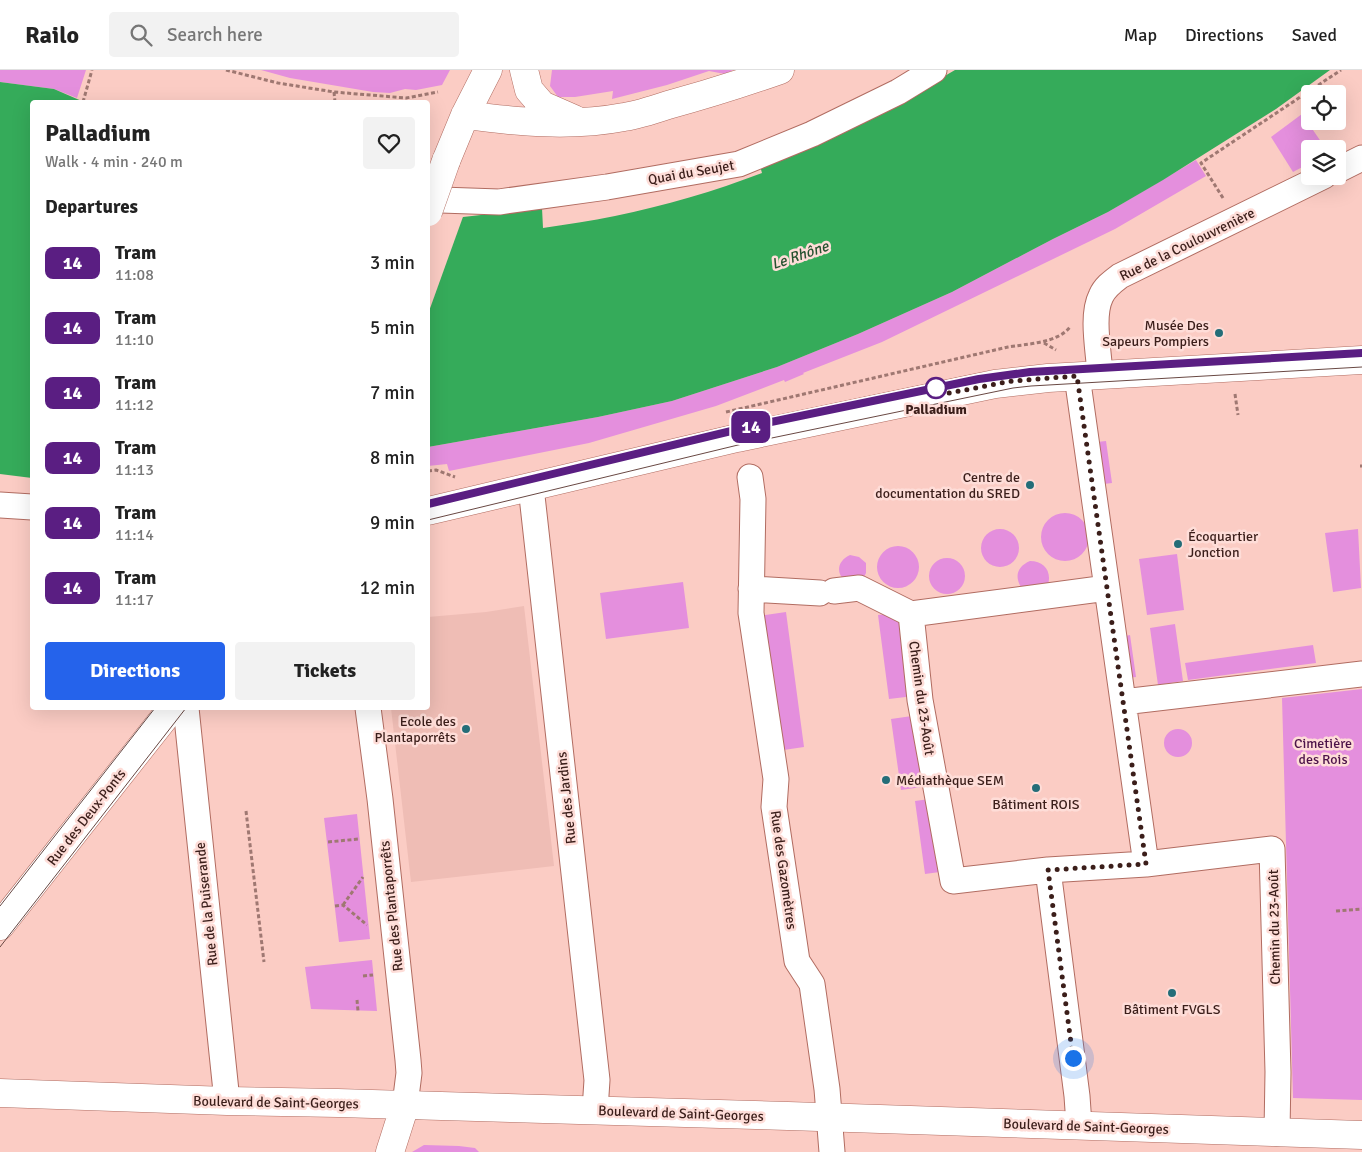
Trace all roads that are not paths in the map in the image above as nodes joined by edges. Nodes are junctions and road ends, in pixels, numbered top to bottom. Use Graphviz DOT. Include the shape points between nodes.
graph roads {
  1 [pos="488,70"];
  2 [pos="524,70"];
  3 [pos="780,70"];
  4 [pos="934,70"];
  5 [pos="465,114"];
  6 [pos="580,121"];
  7 [pos="1362,158"];
  8 [pos="1346,166"];
  9 [pos="1306,185"];
  10 [pos="430,198"];
  11 [pos="430,206"];
  12 [pos="1362,360"];
  13 [pos="1086,384"];
  14 [pos="750,477"];
  15 [pos="531,487"];
  16 [pos="0,505"];
  17 [pos="30,508"];
  18 [pos="430,511"];
  19 [pos="1107,588"];
  20 [pos="751,589"];
  21 [pos="911,614"];
  22 [pos="1362,674"];
  23 [pos="1123,702"];
  24 [pos="170,710"];
  25 [pos="186,710"];
  26 [pos="368,710"];
  27 [pos="1146,864"];
  28 [pos="1048,870"];
  29 [pos="0,926"];
  30 [pos="0,1093"];
  31 [pos="227,1101"];
  32 [pos="405,1105"];
  33 [pos="595,1110"];
  34 [pos="829,1118"];
  35 [pos="1078,1125"];
  36 [pos="1276,1133"];
  37 [pos="1362,1135"];
  38 [pos="1335,1143"];
  39 [pos="390,1152"];
  40 [pos="832,1152"];
  1 -- 5 [label="street"];
  2 -- 6 [label="street" via="529,90 542,105"];
  3 -- 6 [label="street" via="624,117"];
  4 -- 10 [label="street, Quai du Seujet" via="898,92 812,134 739,164 499,202"];
  5 -- 6 [label="street" via="547,123"];
  5 -- 11 [label="street, bridge"];
  7 -- 8 [label="street"];
  9 -- 13 [label="street, Rue de la Coulouvrenière" via="1109,284 1097,306"];
  12 -- 13 [label="street"];
  13 -- 15 [label="street" via="1031,379 982,386 736,438"];
  13 -- 19 [label="street"];
  14 -- 20 [label="street, Rue des Gazomètres" via="753,499"];
  15 -- 18 [label="street"];
  15 -- 33 [label="street, Rue des Jardins" via="597,1080"];
  16 -- 17 [label="street"];
  19 -- 21 [label="street"];
  19 -- 23 [label="street"];
  20 -- 21 [label="street" via="827,592 859,588"];
  20 -- 34 [label="street, Rue des Gazomètres" via="751,613 776,779 774,808 797,961 812,984"];
  21 -- 28 [label="street, Chemin du 23-Août" via="920,700 953,881"];
  22 -- 23 [label="street"];
  23 -- 27 [label="street"];
  24 -- 29 [label="street, Rue des Deux-Ponts"];
  25 -- 31 [label="street, Rue de la Puiserande"];
  26 -- 32 [label="street, Rue des Plantaporrêts" via="408,1060"];
  27 -- 28 [label="street, Chemin du 23-Août"];
  27 -- 36 [label="street, Chemin du 23-Août" via="1272,849 1278,1072"];
  28 -- 35 [label="street"];
  30 -- 31 [label="street, Boulevard de Saint-Georges"];
  31 -- 32 [label="street, Boulevard de Saint-Georges"];
  32 -- 33 [label="street, Boulevard de Saint-Georges"];
  32 -- 39 [label="street"];
  33 -- 34 [label="street, Boulevard de Saint-Georges"];
  34 -- 35 [label="street, Boulevard de Saint-Georges"];
  34 -- 40 [label="street, Rue des Gazomètres"];
  35 -- 36 [label="street, Boulevard de Saint-Georges"];
  36 -- 38 [label="street, Boulevard de Saint-Georges"];
  37 -- 38 [label="street, Boulevard de Saint-Georges"];
}
